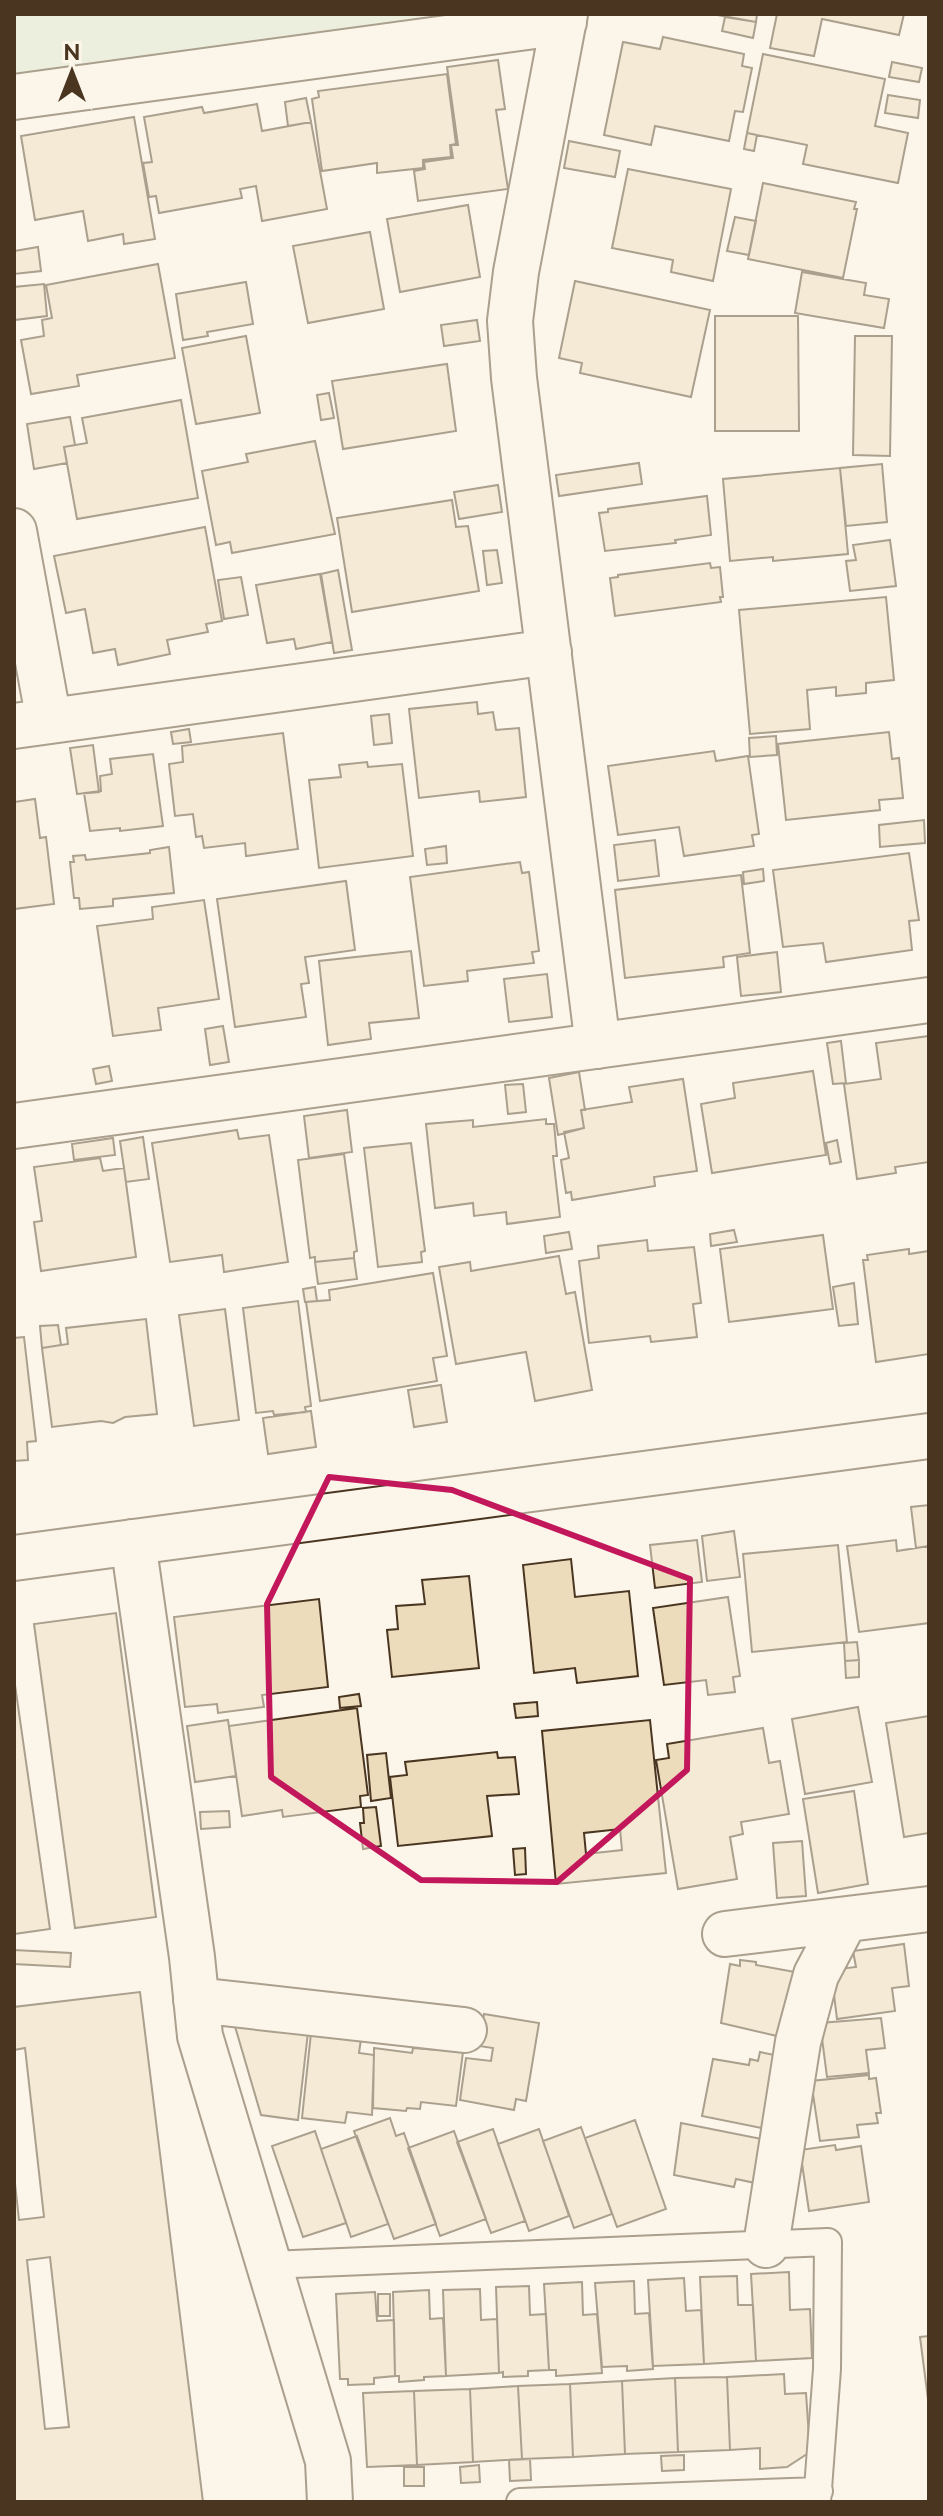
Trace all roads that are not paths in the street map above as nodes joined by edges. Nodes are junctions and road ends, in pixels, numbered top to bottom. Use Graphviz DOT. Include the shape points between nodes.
graph roads {
  1 [pos="565,18"];
  2 [pos="14,97"];
  3 [pos="14,531"];
  4 [pos="549,652"];
  5 [pos="32,724"];
  6 [pos="929,1000"];
  7 [pos="598,1046"];
  8 [pos="14,1126"];
  9 [pos="929,1436"];
  10 [pos="133,1542"];
  11 [pos="14,1558"];
  12 [pos="929,1909"];
  13 [pos="845,1920"];
  14 [pos="725,1934"];
  15 [pos="196,2000"];
  16 [pos="464,2030"];
  17 [pos="766,2245"];
  18 [pos="269,2265"];
  19 [pos="818,2496"];
  20 [pos="330,2502"];
  21 [pos="520,2502"];
  1 -- 2 [label="street"];
  1 -- 4 [label="street" via="510,321"];
  3 -- 5 [label="street"];
  4 -- 5 [label="street"];
  4 -- 7 [label="street"];
  6 -- 7 [label="street"];
  7 -- 8 [label="street"];
  9 -- 10 [label="street"];
  10 -- 11 [label="street"];
  10 -- 15 [label="street"];
  12 -- 13 [label="street"];
  13 -- 14 [label="street"];
  13 -- 17 [label="street" via="816,1975 798,2042"];
  15 -- 16 [label="street"];
  15 -- 18 [label="street" via="200,2036"];
  17 -- 18 [label="lane"];
  17 -- 19 [label="lane" via="828,2242"];
  18 -- 20 [label="street" via="328,2461"];
  19 -- 21 [label="lane"];
}
